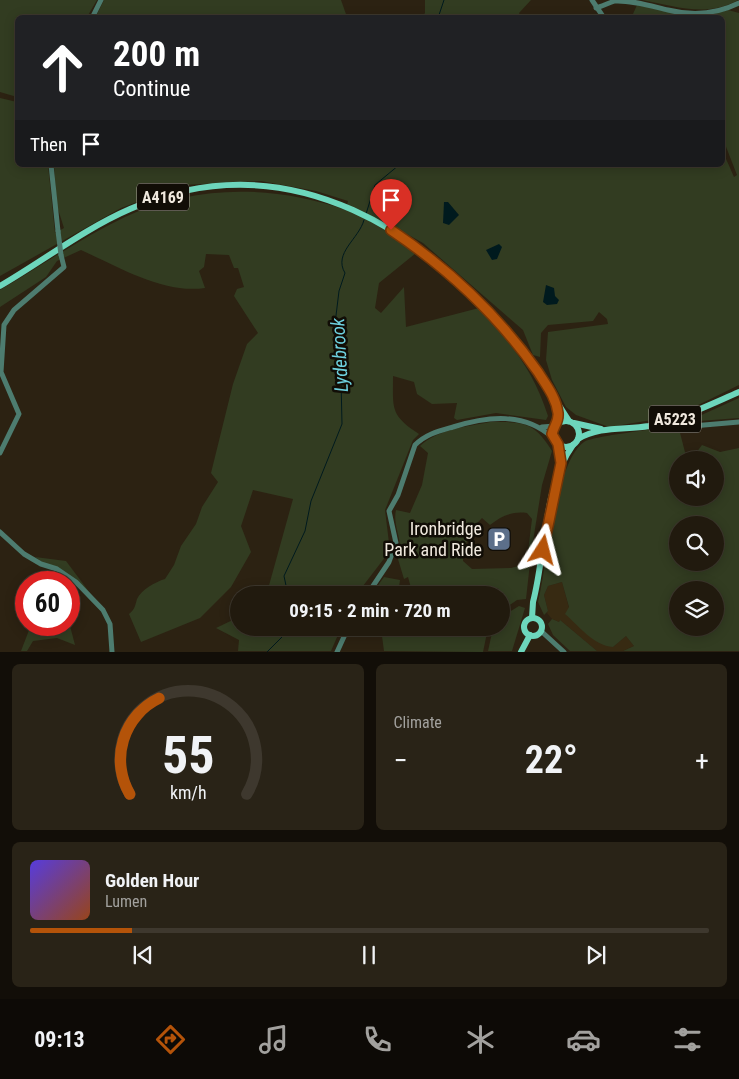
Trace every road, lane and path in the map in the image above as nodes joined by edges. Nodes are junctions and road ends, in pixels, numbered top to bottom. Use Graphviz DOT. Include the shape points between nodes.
graph roads {
  1 [pos="101,0"];
  2 [pos="592,0"];
  3 [pos="739,3"];
  4 [pos="596,8"];
  5 [pos="94,15"];
  6 [pos="602,15"];
  7 [pos="51,167"];
  8 [pos="0,286"];
  9 [pos="739,392"];
  10 [pos="556,404"];
  11 [pos="570,422"];
  12 [pos="739,422"];
  13 [pos="556,424"];
  14 [pos="539,427"];
  15 [pos="681,427"];
  16 [pos="607,430"];
  17 [pos="553,438"];
  18 [pos="576,442"];
  19 [pos="558,444"];
  20 [pos="0,453"];
  21 [pos="561,463"];
  22 [pos="0,532"];
  23 [pos="373,586"];
  24 [pos="532,618"];
  25 [pos="541,631"];
  26 [pos="530,635"];
  27 [pos="344,636"];
  28 [pos="112,652"];
  29 [pos="337,652"];
  30 [pos="521,652"];
  31 [pos="564,652"];
  1 -- 5 [label="street"];
  2 -- 4 [label="street"];
  3 -- 4 [label="street" via="701,14 631,1 615,1"];
  4 -- 6 [label="street"];
  7 -- 20 [label="street, bridge" via="64,267 14,310 4,325 1,372 19,414"];
  8 -- 10 [label="main road, A4169" via="96,226 130,209 182,192 257,185 320,196 346,206 403,238 449,272 479,300 528,358"];
  9 -- 16 [label="main road, A5223" via="676,419"];
  10 -- 11 [label="main road, A4169"];
  10 -- 13 [label="main road, A4169"];
  11 -- 13 [label="main road"];
  11 -- 16 [label="main road, A5223"];
  11 -- 18 [label="main road" via="579,432"];
  12 -- 15 [label="street"];
  13 -- 14 [label="street"];
  13 -- 17 [label="main road"];
  14 -- 17 [label="street"];
  14 -- 23 [label="street" via="514,419 488,418 428,434 421,439 415,445 401,488 389,511 396,543"];
  16 -- 18 [label="main road, A5223" via="591,433"];
  17 -- 19 [label="main road"];
  18 -- 19 [label="main road" via="566,447"];
  18 -- 21 [label="main road"];
  19 -- 21 [label="main road"];
  21 -- 24 [label="main road" via="532,602"];
  22 -- 28 [label="street" via="24,554 76,582 103,610 110,624"];
  24 -- 25 [label="main road" via="541,622"];
  24 -- 26 [label="main road" via="525,626"];
  25 -- 26 [label="main road" via="538,635"];
  25 -- 31 [label="street"];
  26 -- 30 [label="main road"];
  27 -- 29 [label="street"];
}
